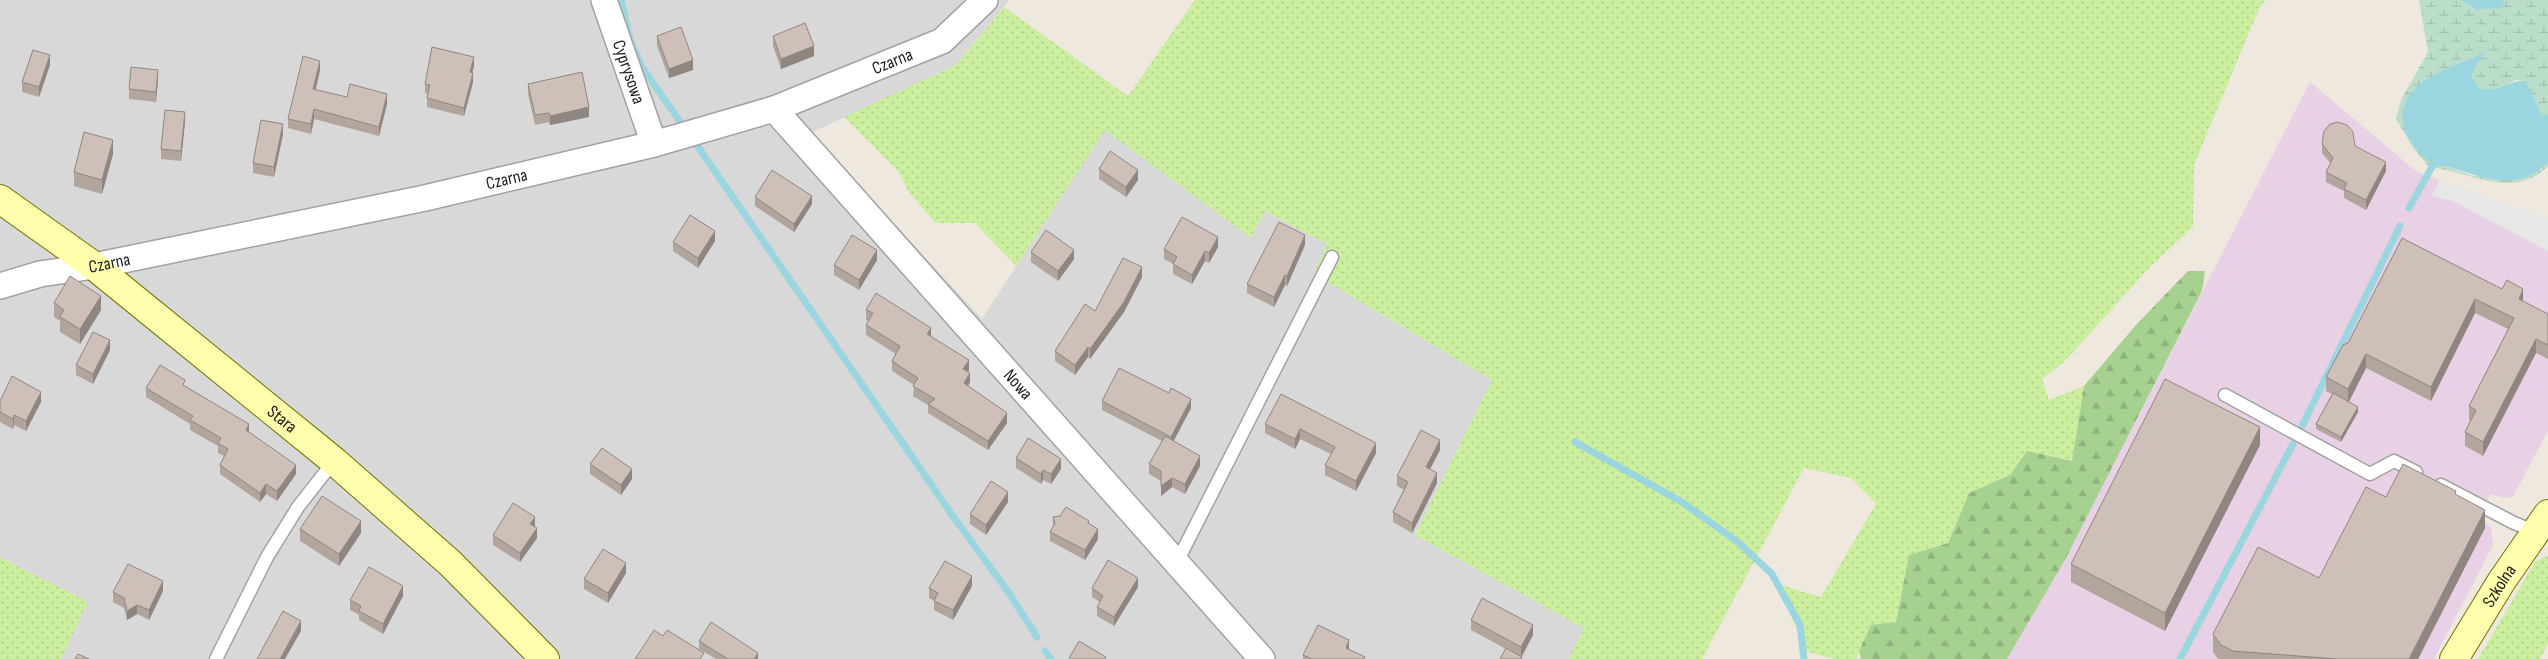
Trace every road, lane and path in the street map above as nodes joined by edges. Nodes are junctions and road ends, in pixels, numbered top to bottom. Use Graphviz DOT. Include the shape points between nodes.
graph roads {
  1 [pos="604,0"];
  2 [pos="986,0"];
  3 [pos="774,109"];
  4 [pos="654,144"];
  5 [pos="0,198"];
  6 [pos="1332,257"];
  7 [pos="94,266"];
  8 [pos="0,286"];
  9 [pos="2225,395"];
  10 [pos="334,461"];
  11 [pos="2541,522"];
  12 [pos="1177,562"];
  13 [pos="534,654"];
  14 [pos="216,659"];
  15 [pos="1262,659"];
  16 [pos="2454,659"];
  1 -- 4 [label="street, Cyprysowa"];
  2 -- 3 [label="street, Czarna" via="942,41"];
  3 -- 4 [label="street, Czarna"];
  3 -- 12 [label="street, Nowa"];
  4 -- 7 [label="street, Czarna" via="425,198"];
  5 -- 7 [label="street, Stara"];
  6 -- 12 [label="lane"];
  7 -- 8 [label="street, Czarna" via="40,274"];
  7 -- 10 [label="street, Stara"];
  9 -- 11 [label="lane" via="2370,474 2394,461 2514,523"];
  10 -- 13 [label="street, Stara" via="450,563"];
  10 -- 14 [label="lane" via="298,507 267,557"];
  11 -- 16 [label="street, Szkolna"];
  12 -- 15 [label="street, Nowa"];
}
